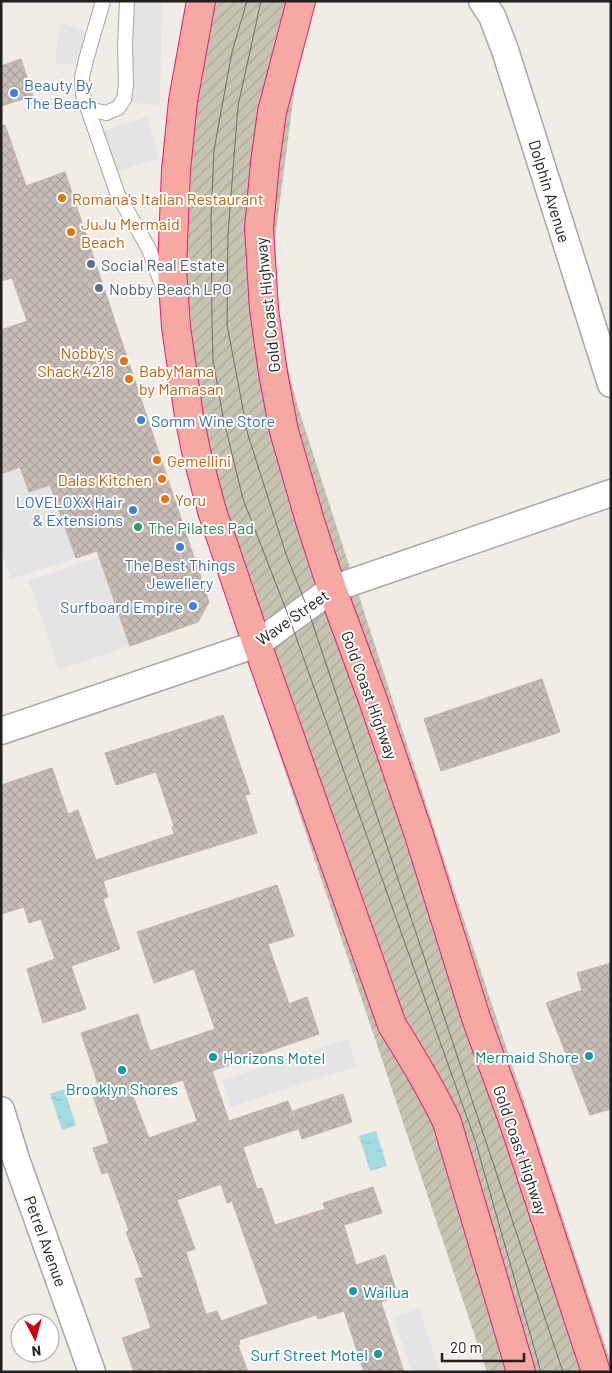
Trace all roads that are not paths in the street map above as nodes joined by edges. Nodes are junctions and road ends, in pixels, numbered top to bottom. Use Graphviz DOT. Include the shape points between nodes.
graph roads {
  1 [pos="103,1"];
  2 [pos="127,1"];
  3 [pos="201,1"];
  4 [pos="301,1"];
  5 [pos="482,1"];
  6 [pos="85,100"];
  7 [pos="176,327"];
  8 [pos="611,384"];
  9 [pos="611,493"];
  10 [pos="332,589"];
  11 [pos="258,644"];
  12 [pos="1,731"];
  13 [pos="1,1110"];
  14 [pos="92,1372"];
  15 [pos="521,1372"];
  16 [pos="596,1372"];
  1 -- 6 [label="lane" via="86,60 82,84"];
  2 -- 6 [label="lane" via="123,102 114,111 102,112 91,109"];
  3 -- 7 [label="highway" via="183,101 176,170 172,268"];
  4 -- 10 [label="highway, Gold Coast Highway" via="272,112 259,228 261,268 273,373 284,431"];
  5 -- 8 [label="street, Dolphin Avenue" via="492,16 505,50"];
  6 -- 7 [label="lane" via="118,195 150,249"];
  7 -- 11 [label="highway" via="196,452 212,511"];
  9 -- 10 [label="street, Wave Street"];
  10 -- 11 [label="street, Wave Street"];
  10 -- 16 [label="highway, Gold Coast Highway" via="374,700 476,1018"];
  11 -- 12 [label="street, Wave Street"];
  11 -- 15 [label="highway" via="392,1025 447,1122"];
  13 -- 14 [label="street, Petrel Avenue"];
}
